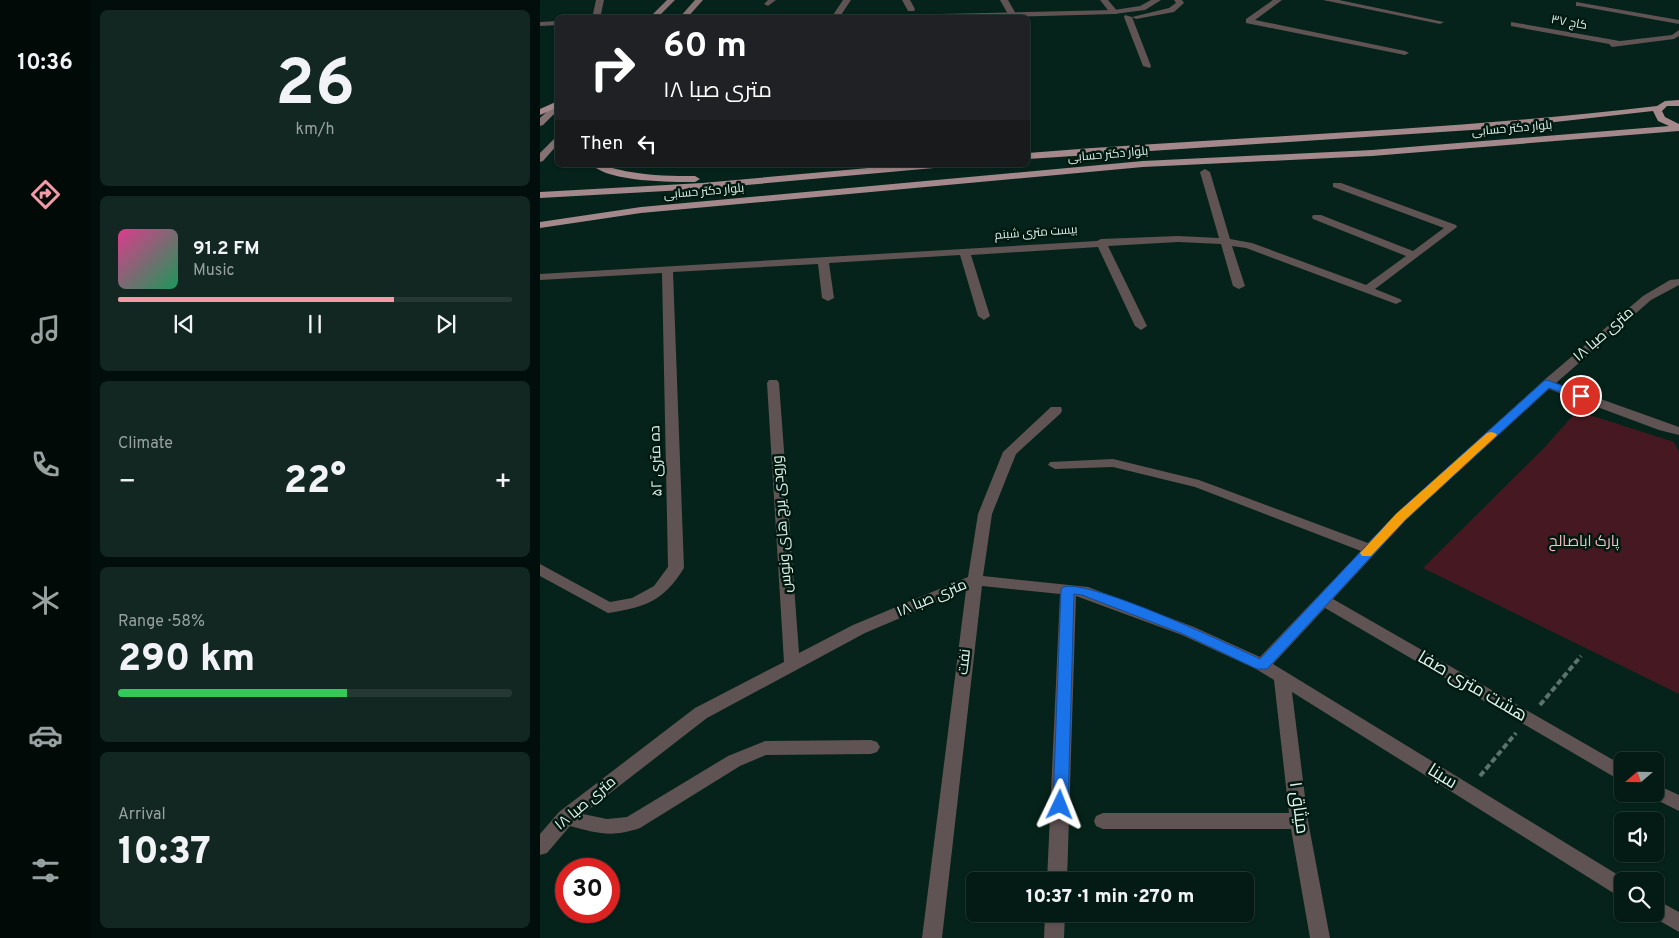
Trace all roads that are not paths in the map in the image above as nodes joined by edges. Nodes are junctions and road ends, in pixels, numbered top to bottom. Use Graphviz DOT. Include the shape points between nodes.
graph roads {
  1 [pos="600,0"];
  2 [pos="671,0"];
  3 [pos="699,0"];
  4 [pos="847,0"];
  5 [pos="906,0"];
  6 [pos="1004,0"];
  7 [pos="1104,0"];
  8 [pos="1157,0"];
  9 [pos="1178,0"];
  10 [pos="1278,0"];
  11 [pos="1327,0"];
  12 [pos="1579,4"];
  13 [pos="911,9"];
  14 [pos="1114,12"];
  15 [pos="597,14"];
  16 [pos="1012,14"];
  17 [pos="655,15"];
  18 [pos="685,15"];
  19 [pos="837,15"];
  20 [pos="972,15"];
  21 [pos="1128,17"];
  22 [pos="1030,21"];
  23 [pos="1440,22"];
  24 [pos="1679,22"];
  25 [pos="555,23"];
  26 [pos="540,24"];
  27 [pos="1514,24"];
  28 [pos="555,30"];
  29 [pos="540,31"];
  30 [pos="1679,32"];
  31 [pos="1621,44"];
  32 [pos="1594,48"];
  33 [pos="1405,53"];
  34 [pos="1147,66"];
  35 [pos="1679,103"];
  36 [pos="555,105"];
  37 [pos="555,107"];
  38 [pos="1659,108"];
  39 [pos="540,112"];
  40 [pos="540,123"];
  41 [pos="1679,127"];
  42 [pos="555,142"];
  43 [pos="1030,156"];
  44 [pos="540,159"];
  45 [pos="603,167"];
  46 [pos="912,167"];
  47 [pos="1205,172"];
  48 [pos="778,179"];
  49 [pos="1338,185"];
  50 [pos="540,195"];
  51 [pos="1317,217"];
  52 [pos="540,225"];
  53 [pos="1101,242"];
  54 [pos="1226,242"];
  55 [pos="964,251"];
  56 [pos="1414,255"];
  57 [pos="823,260"];
  58 [pos="667,270"];
  59 [pos="540,277"];
  60 [pos="1679,282"];
  61 [pos="1239,286"];
  62 [pos="1367,290"];
  63 [pos="828,298"];
  64 [pos="1396,301"];
  65 [pos="984,316"];
  66 [pos="1141,326"];
  67 [pos="773,383"];
  68 [pos="1547,384"];
  69 [pos="1056,410"];
  70 [pos="1679,431"];
  71 [pos="1055,465"];
  72 [pos="1371,549"];
  73 [pos="540,569"];
  74 [pos="975,580"];
  75 [pos="1068,590"];
  76 [pos="1323,600"];
  77 [pos="792,665"];
  78 [pos="1262,665"];
  79 [pos="1282,678"];
  80 [pos="871,747"];
  81 [pos="1614,768"];
  82 [pos="1664,796"];
  83 [pos="1679,804"];
  84 [pos="566,817"];
  85 [pos="1103,821"];
  86 [pos="1299,821"];
  87 [pos="540,847"];
  88 [pos="1057,872"];
  89 [pos="1614,883"];
  90 [pos="1664,914"];
  91 [pos="1055,922"];
  92 [pos="1679,923"];
  93 [pos="932,938"];
  94 [pos="1054,938"];
  95 [pos="1320,938"];
  1 -- 15 [label="street"];
  2 -- 17 [label="main road"];
  3 -- 18 [label="main road"];
  4 -- 19 [label="street"];
  5 -- 13 [label="street"];
  6 -- 16 [label="street"];
  7 -- 14 [label="street"];
  8 -- 14 [label="street" via="1142,8"];
  9 -- 21 [label="street" via="1180,3 1171,10"];
  10 -- 33 [label="street" via="1249,21"];
  11 -- 23 [label="street"];
  12 -- 24 [label="street"];
  14 -- 16 [label="street"];
  16 -- 20 [label="street"];
  21 -- 22 [label="street"];
  21 -- 34 [label="street"];
  25 -- 26 [label="street"];
  27 -- 31 [label="street, کاج ۳۷"];
  28 -- 29 [label="street"];
  30 -- 31 [label="street" via="1674,37"];
  31 -- 32 [label="street"];
  35 -- 38 [label="main road, بلوار دکتر حسابی"];
  36 -- 39 [label="main road"];
  37 -- 40 [label="main road"];
  38 -- 41 [label="main road" via="1657,113 1661,119"];
  38 -- 43 [label="main road, بلوار دکتر حسابی" via="1370,134 1128,146"];
  41 -- 52 [label="main road, بلوار دکتر حسابی" via="1372,153 1143,164 642,210"];
  42 -- 44 [label="main road"];
  45 -- 48 [label="main road" via="655,177"];
  46 -- 48 [label="main road, بلوار دکتر حسابی"];
  47 -- 54 [label="street"];
  48 -- 50 [label="main road, بلوار دکتر حسابی"];
  49 -- 56 [label="street" via="1452,227"];
  51 -- 56 [label="street"];
  53 -- 54 [label="street, بیست متری شبنم" via="1178,239"];
  53 -- 55 [label="street, بیست متری شبنم"];
  53 -- 66 [label="street"];
  54 -- 61 [label="street"];
  54 -- 62 [label="street, بیست متری شبنم" via="1248,245"];
  55 -- 57 [label="street, بیست متری شبنم"];
  55 -- 65 [label="street"];
  56 -- 62 [label="street"];
  57 -- 58 [label="street, بیست متری شبنم"];
  57 -- 63 [label="street"];
  58 -- 59 [label="street, بیست متری شبنم"];
  58 -- 73 [label="street, ده متری ۵۲" via="676,568 659,590 636,603 608,608"];
  60 -- 68 [label="street, متری صبا ۱۸" via="1647,298"];
  62 -- 64 [label="street, بیست متری شبنم"];
  67 -- 77 [label="street, ورودی یرج های ونوس"];
  68 -- 70 [label="street"];
  68 -- 72 [label="street, متری صبا ۱۸" via="1401,517"];
  69 -- 74 [label="street, نفت" via="1010,452 985,514"];
  71 -- 72 [label="street" via="1113,463 1199,484"];
  72 -- 76 [label="street, متری صبا ۱۸"];
  74 -- 75 [label="street, متری صبا ۱۸"];
  74 -- 77 [label="street, متری صبا ۱۸" via="859,629"];
  74 -- 93 [label="street, نفت"];
  75 -- 78 [label="street, متری صبا ۱۸" via="1083,591 1188,630"];
  75 -- 88 [label="street"];
  76 -- 78 [label="street, متری صبا ۱۸"];
  76 -- 81 [label="street, هشت متری صفا"];
  77 -- 84 [label="street, متری صبا ۱۸" via="701,713"];
  78 -- 79 [label="street, سینا"];
  79 -- 86 [label="street, میثاق ۱"];
  79 -- 89 [label="street, سینا"];
  80 -- 84 [label="street" via="765,748 734,761 619,828"];
  82 -- 83 [label="street"];
  84 -- 87 [label="street, متری صبا ۱۸"];
  85 -- 86 [label="street"];
  86 -- 95 [label="street, میثاق ۱"];
  90 -- 92 [label="street"];
  91 -- 94 [label="street"];
}
